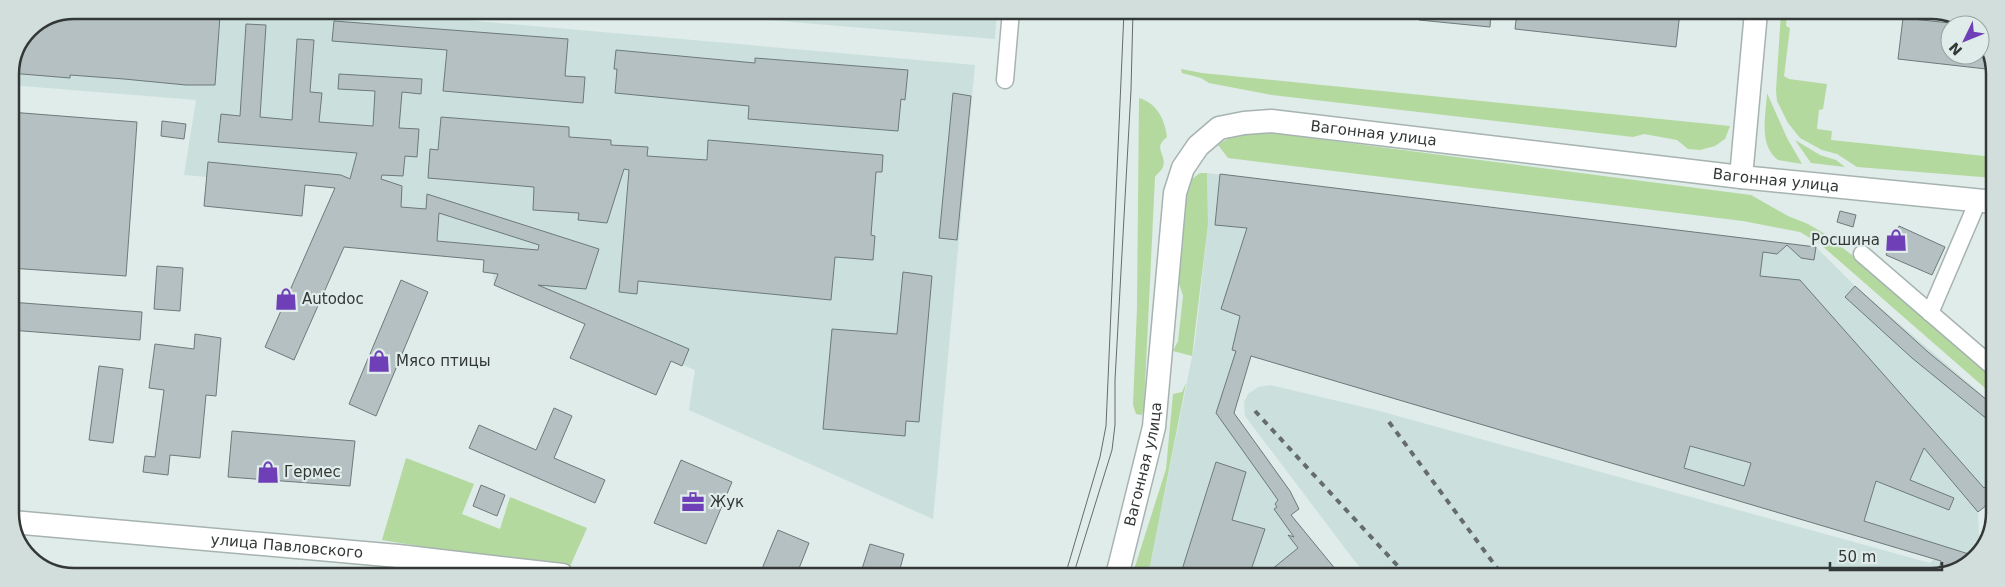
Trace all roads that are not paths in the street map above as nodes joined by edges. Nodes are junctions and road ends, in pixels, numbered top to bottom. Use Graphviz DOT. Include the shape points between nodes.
graph roads {
  1 [pos="1010,19"];
  2 [pos="1755,19"];
  3 [pos="1005,80"];
  4 [pos="1740,177"];
  5 [pos="1986,202"];
  6 [pos="1862,254"];
  7 [pos="1930,313"];
  8 [pos="1986,360"];
  9 [pos="20,523"];
  10 [pos="502,568"];
  11 [pos="1119,568"];
  1 -- 3 [label="street"];
  2 -- 4 [label="street"];
  4 -- 5 [label="street, Вагонная улица"];
  4 -- 11 [label="street, Вагонная улица" via="1271,121 1244,122 1219,128 1198,146 1183,168 1175,193 1154,427"];
  5 -- 7 [label="street"];
  6 -- 7 [label="street"];
  7 -- 8 [label="street"];
  9 -- 10 [label="street, улица Павловского"];
}
